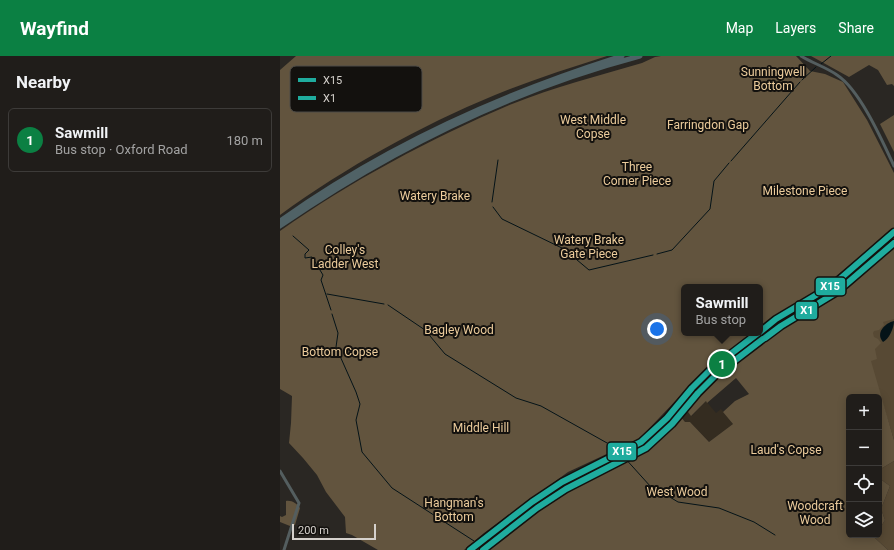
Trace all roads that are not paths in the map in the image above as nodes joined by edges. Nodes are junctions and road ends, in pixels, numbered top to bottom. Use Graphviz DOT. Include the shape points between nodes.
graph roads {
  1 [pos="622,56"];
  2 [pos="640,56"];
  3 [pos="801,56"];
  4 [pos="894,166"];
  5 [pos="280,221"];
  6 [pos="280,226"];
  7 [pos="894,232"];
  8 [pos="763,329"];
  9 [pos="754,336"];
  10 [pos="280,472"];
  11 [pos="284,550"];
  12 [pos="470,550"];
  1 -- 5 [label="highway" via="529,88 436,128 358,171"];
  2 -- 6 [label="highway" via="538,90 439,133 361,175"];
  3 -- 4 [label="street" via="844,80 877,129"];
  7 -- 8 [label="street" via="833,285"];
  9 -- 12 [label="street" via="711,369 667,418 641,442 562,482 520,510"];
  10 -- 11 [label="street" via="299,503"];
}
